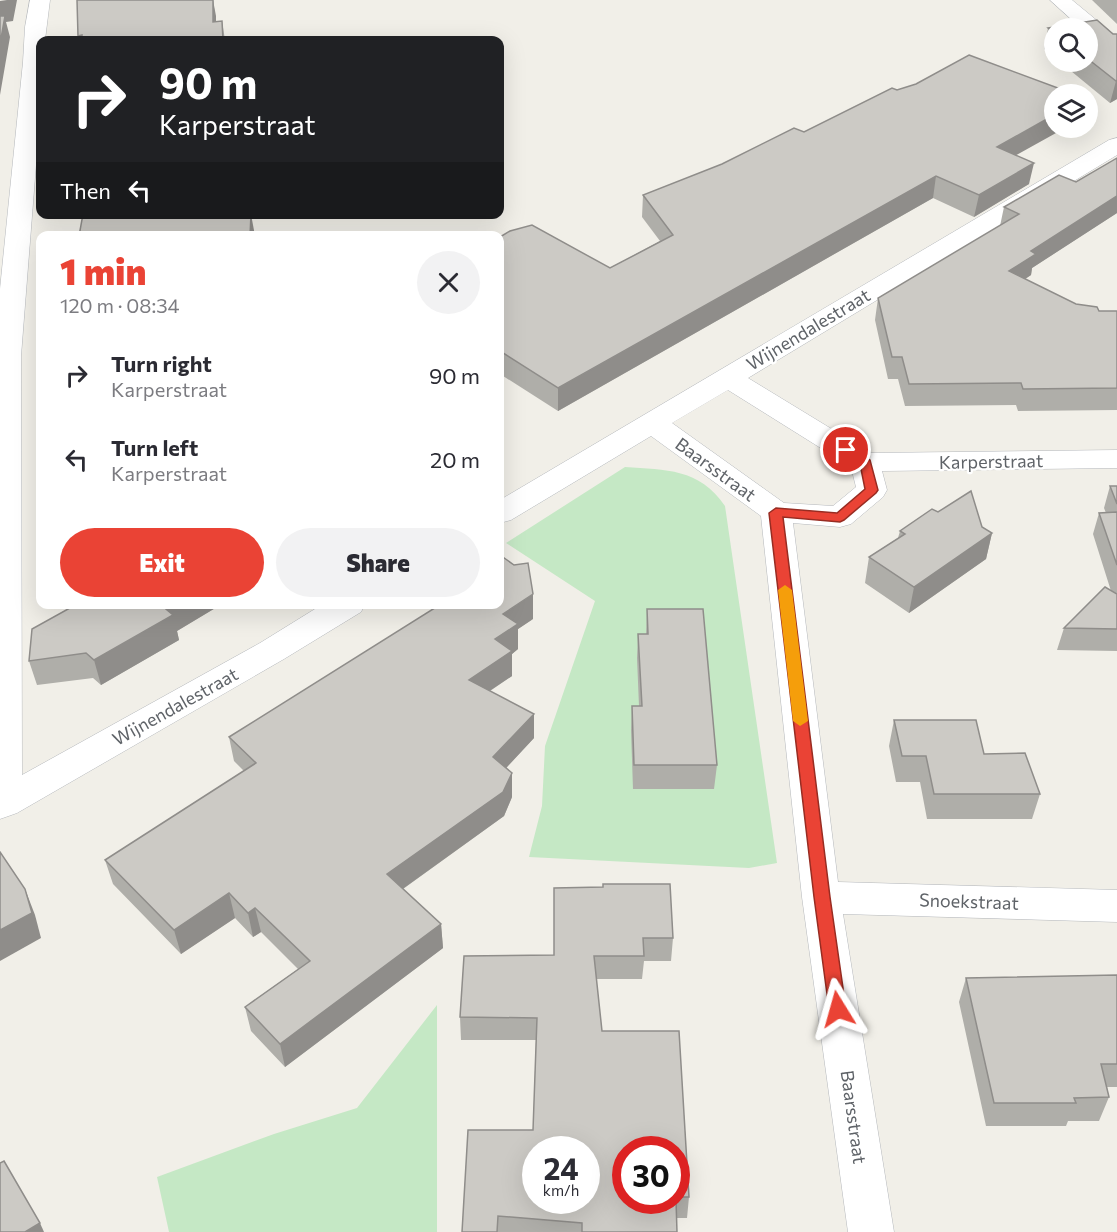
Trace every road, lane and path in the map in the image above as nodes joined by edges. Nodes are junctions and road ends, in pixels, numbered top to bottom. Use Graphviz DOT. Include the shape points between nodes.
graph roads {
  1 [pos="40,0"];
  2 [pos="1060,0"];
  3 [pos="35,27"];
  4 [pos="12,29"];
  5 [pos="1117,48"];
  6 [pos="1117,145"];
  7 [pos="727,377"];
  8 [pos="651,422"];
  9 [pos="1117,459"];
  10 [pos="865,462"];
  11 [pos="504,511"];
  12 [pos="776,513"];
  13 [pos="341,609"];
  14 [pos="2,804"];
  15 [pos="822,897"];
  16 [pos="1117,906"];
  17 [pos="871,1232"];
  1 -- 3 [label="street"];
  2 -- 5 [label="street"];
  3 -- 4 [label="street"];
  3 -- 14 [label="street" via="34,62 18,137 7,356"];
  6 -- 7 [label="street, Wijnendalestraat"];
  7 -- 8 [label="street, Wijnendalestraat"];
  7 -- 10 [label="street"];
  8 -- 11 [label="street, Wijnendalestraat"];
  8 -- 12 [label="street, Baarsstraat"];
  9 -- 10 [label="street, Karperstraat"];
  10 -- 12 [label="street" via="872,490 840,517"];
  12 -- 15 [label="street, Baarsstraat"];
  13 -- 14 [label="street, Wijnendalestraat"];
  15 -- 16 [label="street, Snoekstraat"];
  15 -- 17 [label="street, Baarsstraat"];
}
